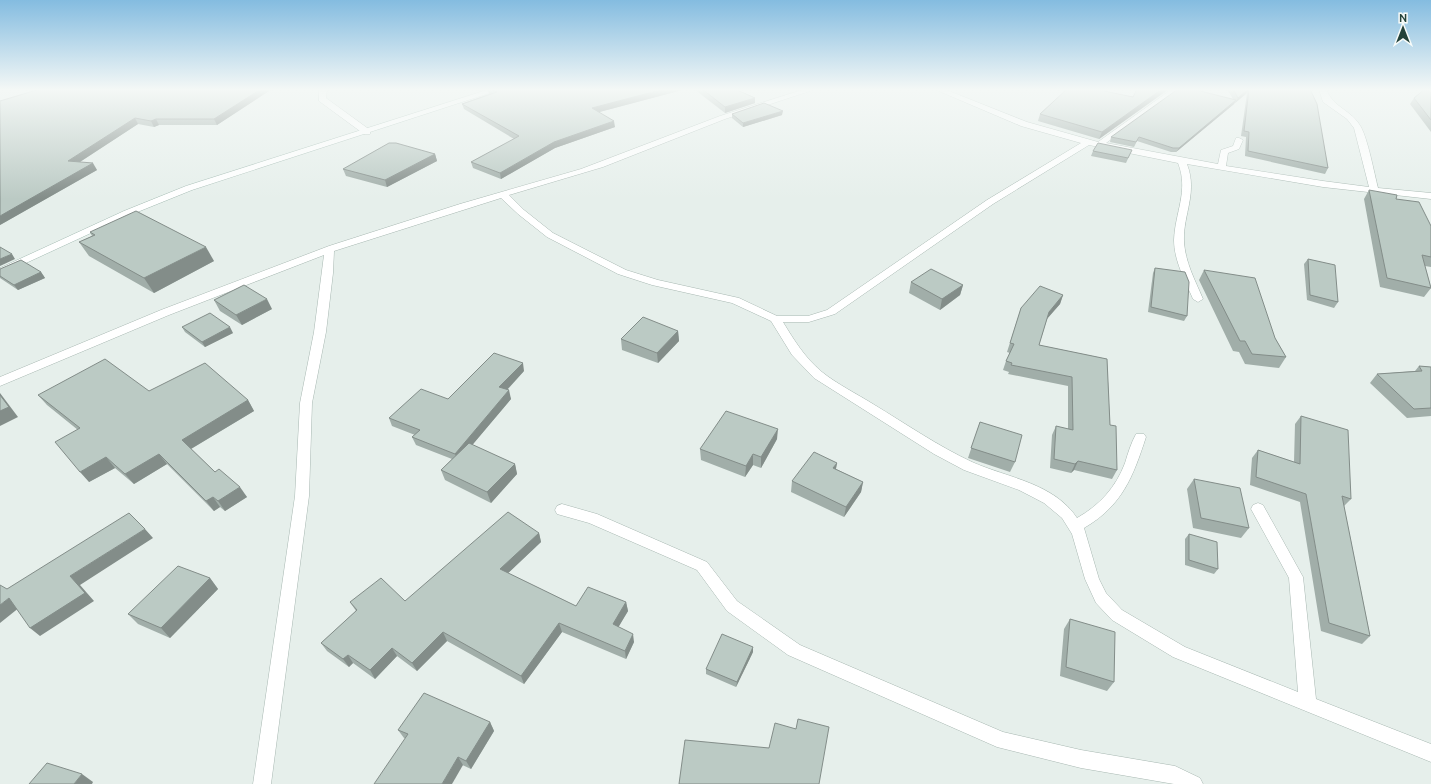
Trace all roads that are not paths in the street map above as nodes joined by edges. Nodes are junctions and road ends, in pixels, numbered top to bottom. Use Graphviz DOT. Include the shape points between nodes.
graph roads {
  1 [pos="358,126"];
  2 [pos="387,126"];
  3 [pos="702,126"];
  4 [pos="1030,126"];
  5 [pos="1126,126"];
  6 [pos="1356,126"];
  7 [pos="367,132"];
  8 [pos="1239,140"];
  9 [pos="1088,142"];
  10 [pos="1100,144"];
  11 [pos="1182,160"];
  12 [pos="1222,167"];
  13 [pos="1375,191"];
  14 [pos="503,194"];
  15 [pos="1431,196"];
  16 [pos="329,251"];
  17 [pos="0,272"];
  18 [pos="1198,299"];
  19 [pos="775,319"];
  20 [pos="0,382"];
  21 [pos="1140,437"];
  22 [pos="1258,509"];
  23 [pos="562,510"];
  24 [pos="1075,526"];
  25 [pos="1308,704"];
  26 [pos="1431,753"];
  27 [pos="262,784"];
  28 [pos="1194,784"];
  1 -- 7 [label="street"];
  2 -- 7 [label="street"];
  3 -- 14 [label="street" via="637,153"];
  4 -- 9 [label="street"];
  5 -- 10 [label="street"];
  6 -- 13 [label="street"];
  7 -- 17 [label="street" via="189,188 127,212"];
  8 -- 12 [label="street" via="1236,147 1224,152"];
  9 -- 10 [label="street"];
  9 -- 19 [label="street" via="990,202 831,312 809,319"];
  10 -- 11 [label="street"];
  11 -- 12 [label="street"];
  11 -- 18 [label="street" via="1186,172 1187,196 1178,239 1181,258"];
  12 -- 13 [label="street"];
  13 -- 15 [label="street"];
  14 -- 16 [label="street"];
  14 -- 19 [label="street" via="550,235 622,272 656,283 735,300"];
  16 -- 20 [label="street" via="197,299"];
  16 -- 27 [label="street" via="320,332 306,403 302,496"];
  19 -- 24 [label="street" via="796,352 818,375 939,451 1049,499 1067,514"];
  21 -- 24 [label="street" via="1128,476 1106,507 1092,518"];
  22 -- 25 [label="street" via="1296,578"];
  23 -- 28 [label="street" via="592,518 702,566 732,606 794,650 996,738 1081,759 1175,775"];
  24 -- 25 [label="street" via="1092,579 1102,598 1117,615 1179,652"];
  25 -- 26 [label="street"];
}
